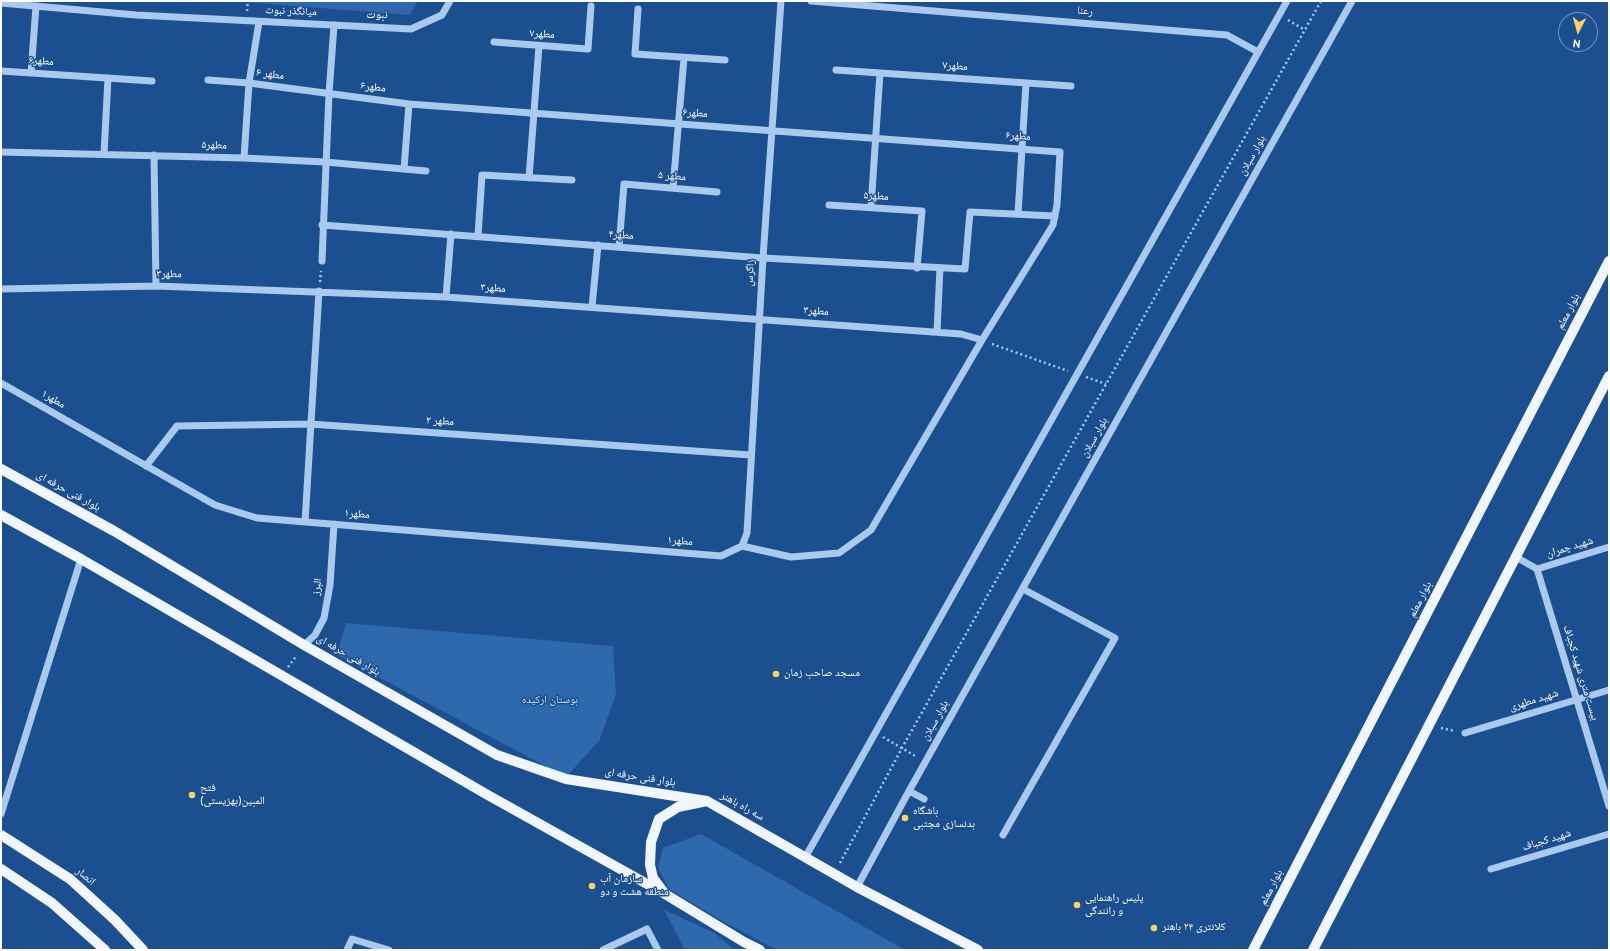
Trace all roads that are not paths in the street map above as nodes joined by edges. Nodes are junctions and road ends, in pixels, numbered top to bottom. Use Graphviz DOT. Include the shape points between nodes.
graph roads {
  1 [pos="450,1"];
  2 [pos="781,1"];
  3 [pos="810,1"];
  4 [pos="1287,1"];
  5 [pos="1352,1"];
  6 [pos="1,3"];
  7 [pos="36,6"];
  8 [pos="591,6"];
  9 [pos="638,9"];
  10 [pos="259,22"];
  11 [pos="334,25"];
  12 [pos="494,42"];
  13 [pos="539,46"];
  14 [pos="1258,52"];
  15 [pos="684,58"];
  16 [pos="725,60"];
  17 [pos="836,70"];
  18 [pos="1,71"];
  19 [pos="31,73"];
  20 [pos="880,73"];
  21 [pos="108,78"];
  22 [pos="208,80"];
  23 [pos="152,81"];
  24 [pos="248,83"];
  25 [pos="1026,83"];
  26 [pos="1072,86"];
  27 [pos="329,94"];
  28 [pos="409,104"];
  29 [pos="534,113"];
  30 [pos="678,124"];
  31 [pos="772,131"];
  32 [pos="876,138"];
  33 [pos="1022,149"];
  34 [pos="1,152"];
  35 [pos="104,154"];
  36 [pos="154,155"];
  37 [pos="244,158"];
  38 [pos="325,162"];
  39 [pos="404,169"];
  40 [pos="426,171"];
  41 [pos="529,178"];
  42 [pos="572,180"];
  43 [pos="673,188"];
  44 [pos="717,192"];
  45 [pos="829,205"];
  46 [pos="871,207"];
  47 [pos="1018,214"];
  48 [pos="1055,216"];
  49 [pos="322,225"];
  50 [pos="451,234"];
  51 [pos="478,236"];
  52 [pos="598,245"];
  53 [pos="619,247"];
  54 [pos="763,258"];
  55 [pos="322,261"];
  56 [pos="1609,261"];
  57 [pos="917,268"];
  58 [pos="940,268"];
  59 [pos="156,286"];
  60 [pos="1,289"];
  61 [pos="319,291"];
  62 [pos="446,297"];
  63 [pos="592,307"];
  64 [pos="760,319"];
  65 [pos="937,332"];
  66 [pos="982,340"];
  67 [pos="1609,376"];
  68 [pos="1,384"];
  69 [pos="310,424"];
  70 [pos="751,455"];
  71 [pos="146,466"];
  72 [pos="1,469"];
  73 [pos="1,515"];
  74 [pos="305,522"];
  75 [pos="334,524"];
  76 [pos="742,546"];
  77 [pos="1609,547"];
  78 [pos="1516,557"];
  79 [pos="81,559"];
  80 [pos="1537,569"];
  81 [pos="1023,589"];
  82 [pos="304,645"];
  83 [pos="1609,690"];
  84 [pos="1577,700"];
  85 [pos="1465,733"];
  86 [pos="909,791"];
  87 [pos="924,799"];
  88 [pos="707,801"];
  89 [pos="1609,806"];
  90 [pos="1,814"];
  91 [pos="1609,834"];
  92 [pos="1,835"];
  93 [pos="1003,835"];
  94 [pos="806,856"];
  95 [pos="1,869"];
  96 [pos="1491,869"];
  97 [pos="858,887"];
  98 [pos="665,894"];
  99 [pos="757,949"];
  100 [pos="105,950"];
  101 [pos="143,950"];
  102 [pos="347,950"];
  103 [pos="389,950"];
  104 [pos="603,950"];
  105 [pos="658,950"];
  106 [pos="978,950"];
  107 [pos="1253,950"];
  108 [pos="1313,950"];
  1 -- 11 [label="street, میانگذر نبوت" via="442,16 411,29"];
  2 -- 31 [label="street, زاگرس"];
  3 -- 14 [label="street, رعنا" via="1227,35"];
  4 -- 14 [label="street"];
  5 -- 81 [label="street, بلوار سبلان"];
  6 -- 7 [label="street, میانگذر نبوت"];
  7 -- 10 [label="street, میانگذر نبوت" via="136,16"];
  7 -- 19 [label="street"];
  8 -- 13 [label="street, مطهر۷" via="588,49"];
  9 -- 15 [label="street" via="635,54"];
  10 -- 11 [label="street, میانگذر نبوت"];
  10 -- 24 [label="street"];
  11 -- 27 [label="street"];
  12 -- 13 [label="street, مطهر۷"];
  13 -- 29 [label="street"];
  14 -- 94 [label="street"];
  15 -- 16 [label="street"];
  15 -- 30 [label="street"];
  17 -- 20 [label="street, مطهر۷"];
  18 -- 19 [label="street, مطهر۶"];
  19 -- 21 [label="street, مطهر۶"];
  20 -- 25 [label="street, مطهر۷"];
  20 -- 32 [label="street"];
  21 -- 23 [label="street, مطهر۶"];
  21 -- 35 [label="street"];
  22 -- 24 [label="street, مطهر ۶"];
  24 -- 27 [label="street, مطهر ۶"];
  24 -- 37 [label="street"];
  25 -- 26 [label="street, مطهر۷"];
  25 -- 33 [label="street"];
  27 -- 28 [label="street, مطهر۶"];
  27 -- 38 [label="street"];
  28 -- 29 [label="street, مطهر۶"];
  28 -- 39 [label="street"];
  29 -- 30 [label="street, مطهر۶"];
  29 -- 41 [label="street"];
  30 -- 31 [label="street, مطهر۶"];
  30 -- 43 [label="street"];
  31 -- 32 [label="street, مطهر۶"];
  31 -- 54 [label="street, زاگرس"];
  32 -- 33 [label="street, مطهر۶"];
  32 -- 46 [label="street"];
  33 -- 47 [label="street"];
  33 -- 48 [label="street, مطهر۶" via="1060,152"];
  34 -- 35 [label="street, مطهر۵"];
  35 -- 36 [label="street, مطهر۵"];
  36 -- 37 [label="street, مطهر۵"];
  36 -- 59 [label="street"];
  37 -- 38 [label="street, مطهر۵"];
  38 -- 39 [label="street, مطهر۵"];
  38 -- 49 [label="street"];
  39 -- 40 [label="street, مطهر۵"];
  41 -- 42 [label="street"];
  41 -- 51 [label="street" via="482,175"];
  43 -- 44 [label="street, مطهر ۵"];
  43 -- 53 [label="street, مطهر ۵" via="624,184"];
  45 -- 46 [label="street, مطهر۵"];
  46 -- 57 [label="street, مطهر۵" via="922,211"];
  47 -- 48 [label="street"];
  47 -- 58 [label="street, مطهر۴" via="970,212 965,269"];
  48 -- 66 [label="street" via="1053,225"];
  49 -- 50 [label="street, مطهر۴"];
  49 -- 55 [label="street"];
  50 -- 51 [label="street, مطهر۴"];
  50 -- 62 [label="street"];
  51 -- 52 [label="street, مطهر۴"];
  52 -- 53 [label="street, مطهر۴"];
  52 -- 63 [label="street"];
  53 -- 54 [label="street, مطهر۴"];
  54 -- 57 [label="street, مطهر۴"];
  54 -- 64 [label="street, زاگرس"];
  56 -- 107 [label="main road, بلوار معلم"];
  57 -- 58 [label="street, مطهر۴"];
  58 -- 65 [label="street"];
  59 -- 60 [label="street, مطهر۳"];
  59 -- 61 [label="street, مطهر۳"];
  61 -- 62 [label="street, مطهر۳"];
  61 -- 69 [label="street"];
  62 -- 63 [label="street, مطهر۳"];
  63 -- 64 [label="street, مطهر۳"];
  64 -- 65 [label="street, مطهر۳"];
  64 -- 70 [label="street, زاگرس"];
  65 -- 66 [label="street, مطهر۳" via="961,334"];
  66 -- 76 [label="street" via="871,530 839,553 792,557"];
  67 -- 78 [label="main road"];
  68 -- 71 [label="street, مطهر۱"];
  69 -- 70 [label="street, مطهر ۲"];
  69 -- 71 [label="street, مطهر ۲" via="177,426"];
  69 -- 74 [label="street"];
  70 -- 76 [label="street, زاگرس" via="747,533"];
  71 -- 74 [label="street, مطهر۱" via="215,505 257,518"];
  72 -- 82 [label="main road, بلوار فنی حرفه ای" via="114,531"];
  73 -- 79 [label="main road"];
  74 -- 75 [label="street, مطهر۱"];
  75 -- 76 [label="street, مطهر۱" via="721,556"];
  75 -- 82 [label="street, البرز" via="330,585 324,618 316,635"];
  77 -- 80 [label="street, شهید چمران"];
  78 -- 80 [label="street"];
  78 -- 108 [label="main road"];
  79 -- 90 [label="street"];
  79 -- 98 [label="main road" via="486,794"];
  80 -- 84 [label="street, بیست متری شهید کجباف"];
  81 -- 86 [label="street, بلوار سبلان"];
  81 -- 93 [label="street" via="1115,638"];
  82 -- 88 [label="main road, بلوار فنی حرفه ای" via="498,755 566,779"];
  83 -- 84 [label="street, شهید مطهری"];
  84 -- 85 [label="street, شهید مطهری"];
  84 -- 89 [label="street, بیست متری شهید کجباف"];
  86 -- 87 [label="street"];
  86 -- 97 [label="street, بلوار سبلان"];
  88 -- 94 [label="main road, سه راه باهنر"];
  88 -- 98 [label="main road, سه راه باهنر" via="678,807 659,819 651,842 650,865 653,878"];
  91 -- 96 [label="street, شهید کجباف"];
  92 -- 101 [label="main road, انصار" via="70,879"];
  94 -- 97 [label="main road, سه راه باهنر"];
  95 -- 100 [label="main road" via="52,902"];
  97 -- 106 [label="main road, سه راه باهنر"];
  98 -- 99 [label="main road, سه راه باهنر"];
  102 -- 103 [label="street" via="352,939"];
  104 -- 105 [label="street" via="647,929"];
}
